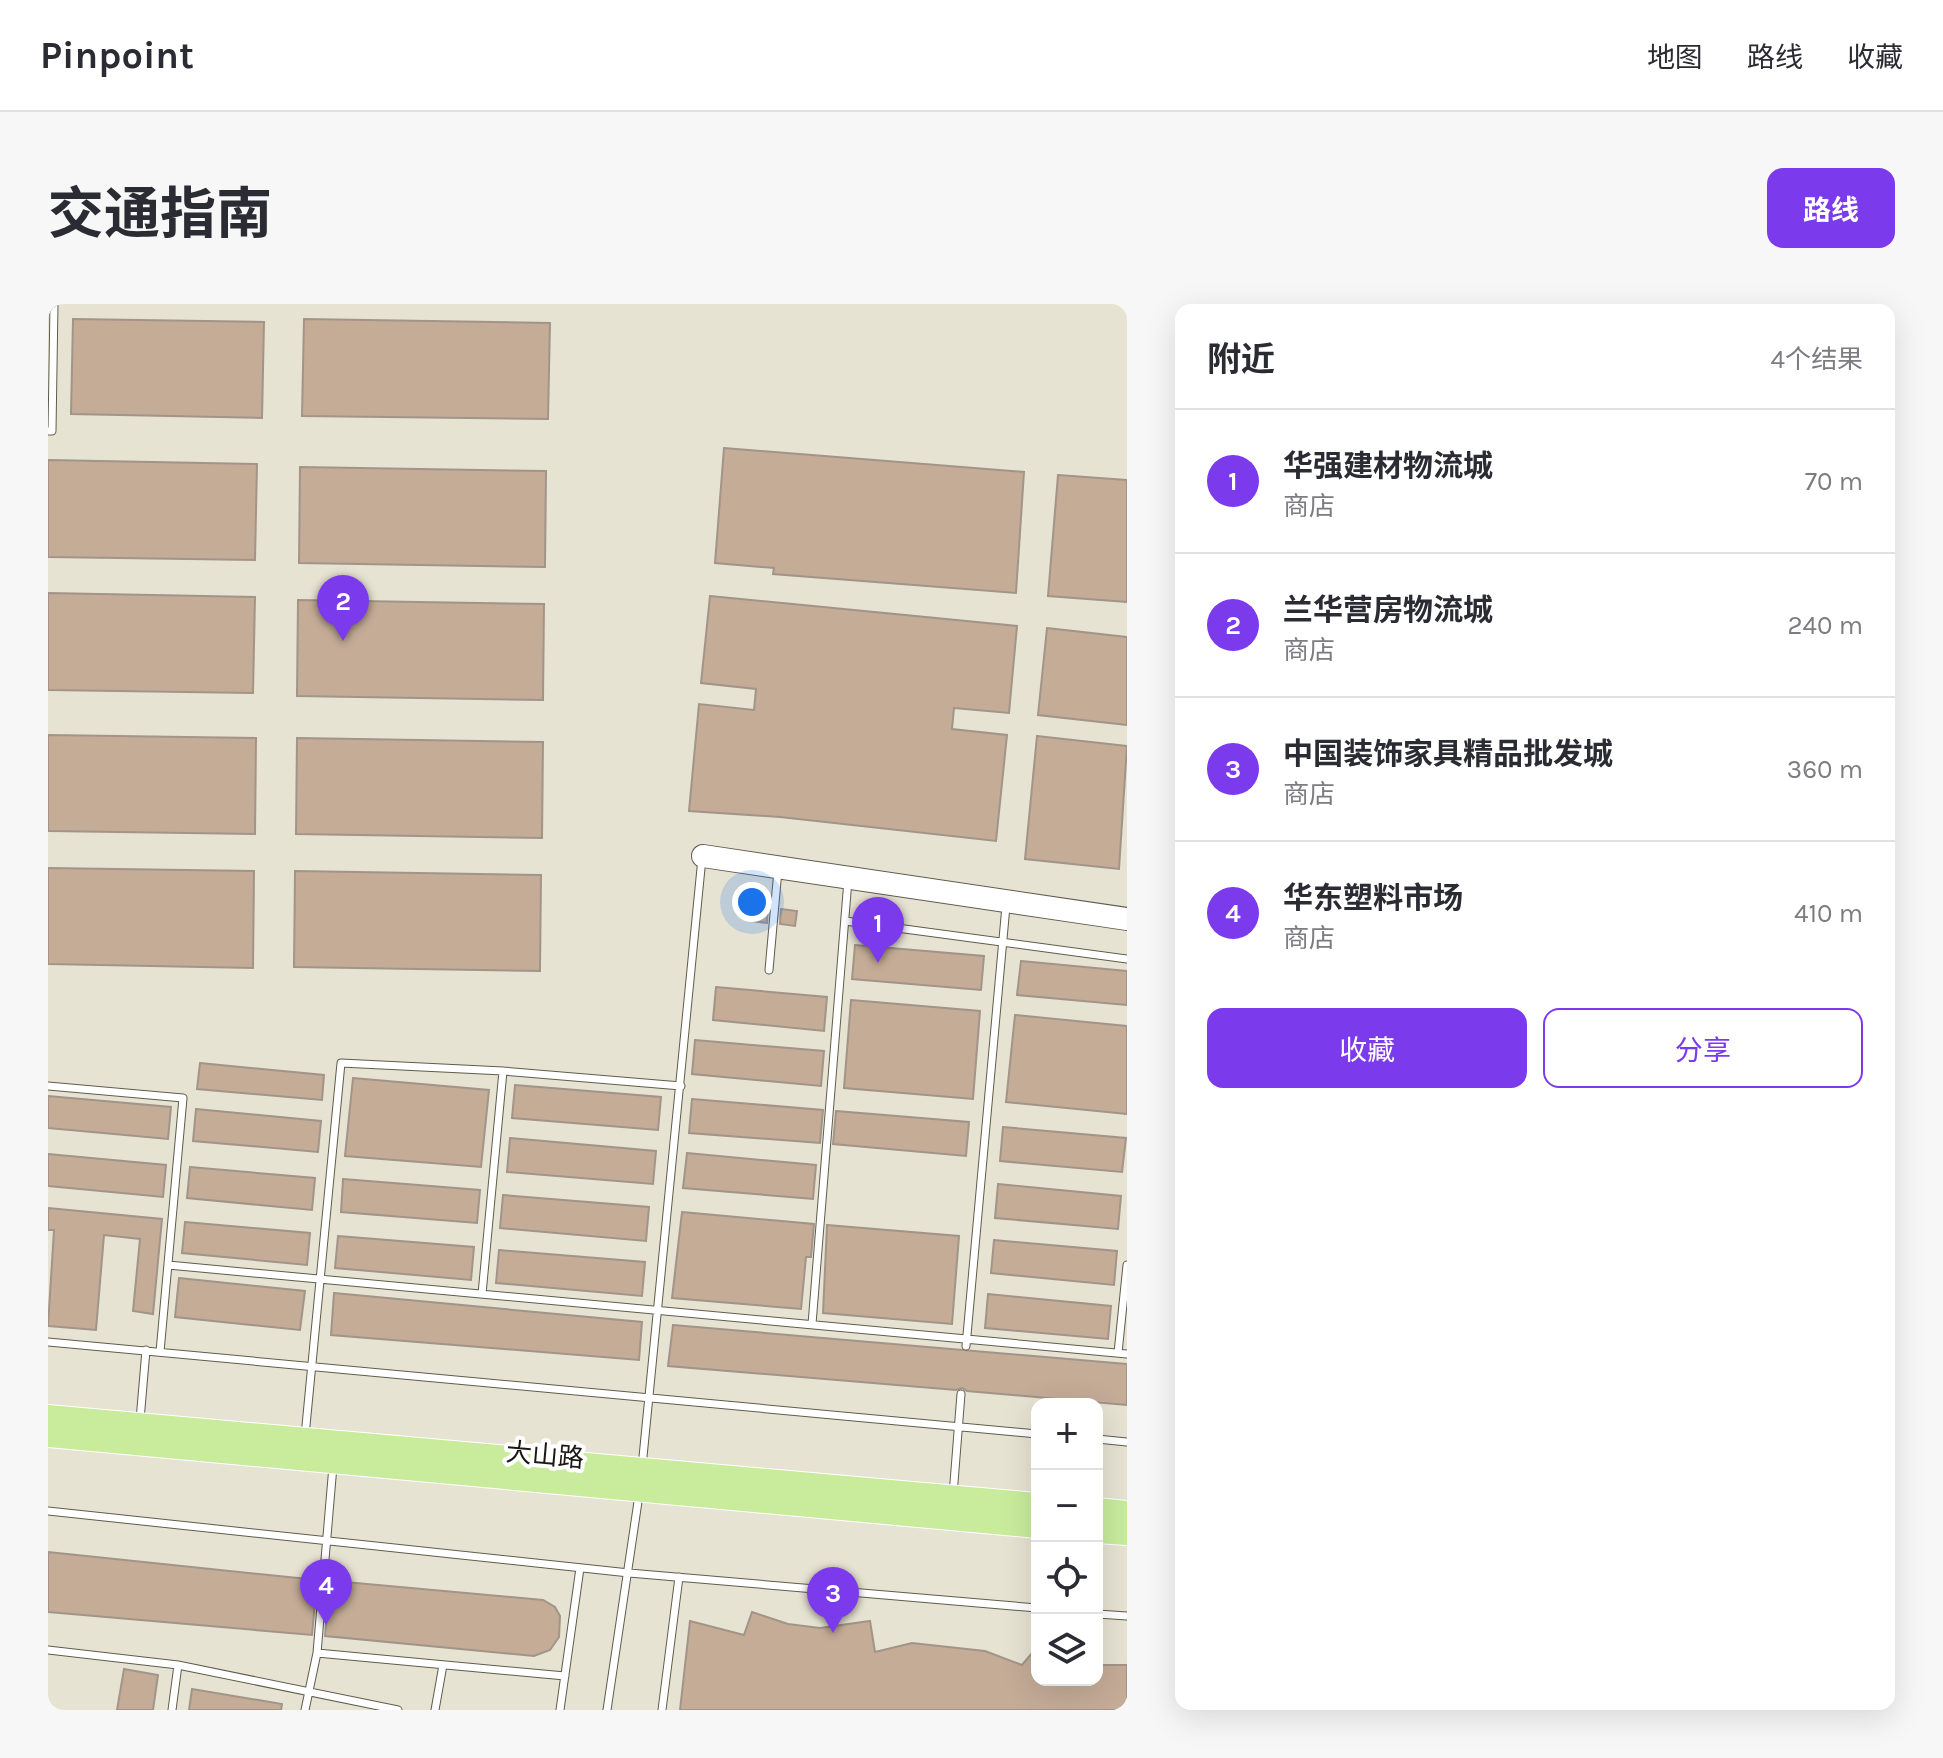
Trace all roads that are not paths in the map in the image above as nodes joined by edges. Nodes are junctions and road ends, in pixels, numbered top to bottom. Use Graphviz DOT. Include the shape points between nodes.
graph roads {
  1 [pos="54,304"];
  2 [pos="48,431"];
  3 [pos="703,856"];
  4 [pos="779,868"];
  5 [pos="848,878"];
  6 [pos="1007,901"];
  7 [pos="1127,919"];
  8 [pos="845,921"];
  9 [pos="1002,942"];
  10 [pos="1127,959"];
  11 [pos="769,970"];
  12 [pos="503,1071"];
  13 [pos="48,1086"];
  14 [pos="681,1086"];
  15 [pos="168,1265"];
  16 [pos="1127,1265"];
  17 [pos="320,1280"];
  18 [pos="482,1294"];
  19 [pos="659,1312"];
  20 [pos="812,1324"];
  21 [pos="966,1341"];
  22 [pos="48,1342"];
  23 [pos="146,1350"];
  24 [pos="160,1352"];
  25 [pos="1122,1353"];
  26 [pos="312,1367"];
  27 [pos="961,1394"];
  28 [pos="651,1399"];
  29 [pos="48,1417"];
  30 [pos="139,1426"];
  31 [pos="958,1427"];
  32 [pos="1031,1433"];
  33 [pos="48,1435"];
  34 [pos="305,1438"];
  35 [pos="1103,1440"];
  36 [pos="1127,1442"];
  37 [pos="334,1463"];
  38 [pos="640,1481"];
  39 [pos="953,1497"];
  40 [pos="1031,1504"];
  41 [pos="48,1511"];
  42 [pos="1103,1511"];
  43 [pos="1127,1513"];
  44 [pos="1031,1525"];
  45 [pos="1103,1531"];
  46 [pos="1127,1533"];
  47 [pos="327,1541"];
  48 [pos="580,1568"];
  49 [pos="629,1573"];
  50 [pos="679,1577"];
  51 [pos="1031,1607"];
  52 [pos="1103,1614"];
  53 [pos="1127,1616"];
  54 [pos="48,1650"];
  55 [pos="317,1653"];
  56 [pos="178,1665"];
  57 [pos="443,1665"];
  58 [pos="565,1676"];
  59 [pos="308,1691"];
  60 [pos="172,1710"];
  61 [pos="305,1710"];
  62 [pos="398,1710"];
  63 [pos="435,1710"];
  64 [pos="560,1710"];
  65 [pos="607,1710"];
  66 [pos="662,1710"];
  1 -- 2 [label="lane"];
  3 -- 4 [label="street"];
  3 -- 14 [label="lane"];
  4 -- 5 [label="street"];
  4 -- 11 [label="lane"];
  5 -- 6 [label="street"];
  5 -- 8 [label="lane"];
  6 -- 7 [label="street"];
  6 -- 9 [label="lane"];
  8 -- 9 [label="lane"];
  8 -- 20 [label="lane"];
  9 -- 10 [label="lane"];
  9 -- 21 [label="lane"];
  12 -- 14 [label="lane"];
  12 -- 17 [label="lane" via="341,1063"];
  12 -- 18 [label="lane"];
  13 -- 15 [label="lane" via="183,1098"];
  14 -- 19 [label="lane"];
  15 -- 17 [label="lane"];
  15 -- 24 [label="lane"];
  16 -- 25 [label="lane"];
  17 -- 18 [label="lane"];
  17 -- 26 [label="lane"];
  18 -- 19 [label="lane"];
  19 -- 20 [label="lane"];
  19 -- 28 [label="lane"];
  20 -- 21 [label="lane"];
  21 -- 25 [label="lane"];
  22 -- 23 [label="lane"];
  23 -- 24 [label="lane"];
  23 -- 30 [label="lane"];
  24 -- 26 [label="lane"];
  26 -- 28 [label="lane"];
  26 -- 34 [label="lane"];
  27 -- 31 [label="lane"];
  28 -- 31 [label="lane"];
  28 -- 38 [label="lane"];
  29 -- 30 [label="main road, 大山路"];
  30 -- 34 [label="main road, 大山路"];
  31 -- 32 [label="lane"];
  31 -- 39 [label="lane"];
  33 -- 37 [label="main road, 大山路"];
  34 -- 38 [label="main road, 大山路"];
  35 -- 36 [label="lane"];
  37 -- 38 [label="main road, 大山路"];
  37 -- 47 [label="lane"];
  38 -- 39 [label="main road, 大山路"];
  38 -- 44 [label="main road, 大山路"];
  38 -- 49 [label="lane"];
  39 -- 40 [label="main road, 大山路"];
  41 -- 47 [label="lane"];
  42 -- 43 [label="main road"];
  45 -- 46 [label="main road"];
  47 -- 48 [label="lane"];
  47 -- 55 [label="lane"];
  48 -- 49 [label="lane"];
  48 -- 58 [label="lane"];
  49 -- 50 [label="lane"];
  49 -- 65 [label="lane"];
  50 -- 51 [label="lane"];
  50 -- 66 [label="lane"];
  52 -- 53 [label="lane"];
  54 -- 56 [label="lane"];
  55 -- 57 [label="lane"];
  55 -- 59 [label="lane"];
  56 -- 59 [label="lane"];
  56 -- 60 [label="lane"];
  57 -- 58 [label="lane"];
  57 -- 63 [label="lane"];
  58 -- 64 [label="lane"];
  59 -- 61 [label="lane"];
  59 -- 62 [label="lane"];
}
